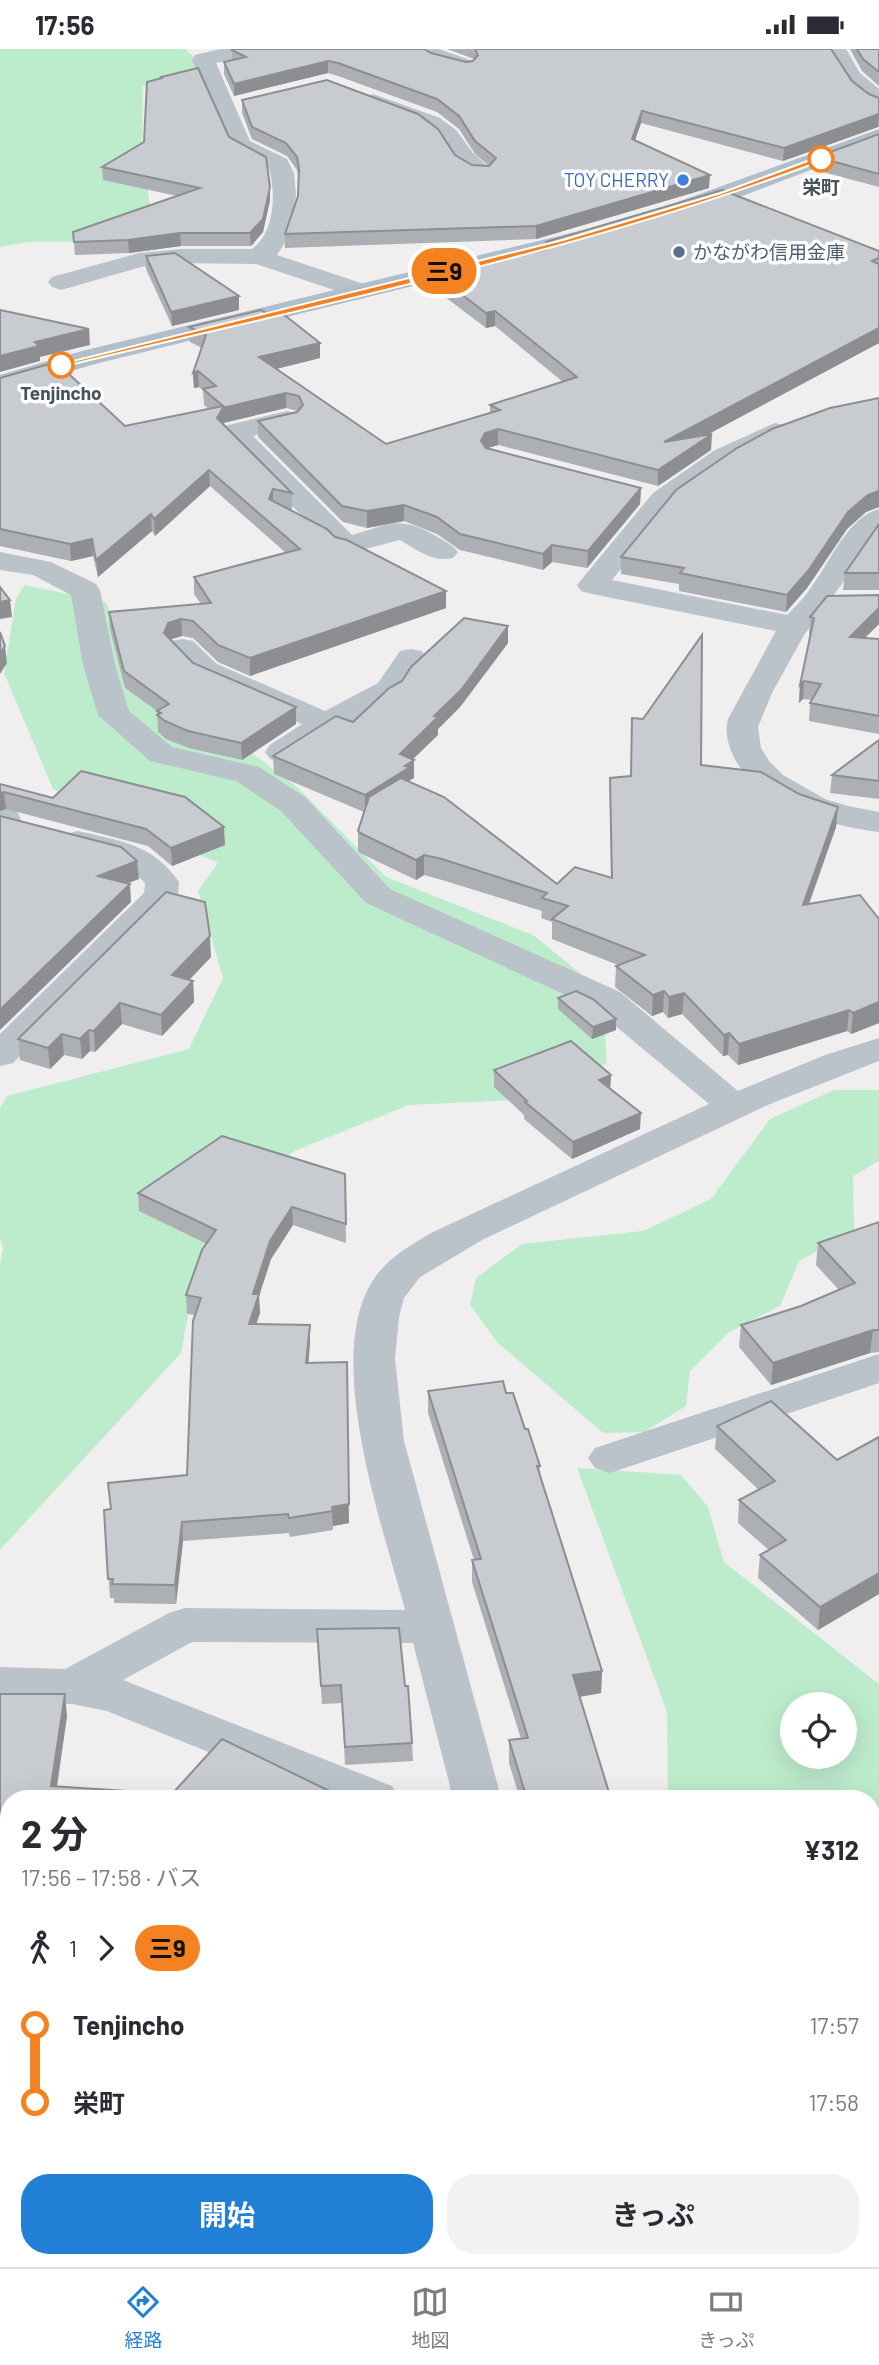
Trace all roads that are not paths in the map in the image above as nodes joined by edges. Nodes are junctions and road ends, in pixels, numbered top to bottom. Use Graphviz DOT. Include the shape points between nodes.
graph roads {
  1 [pos="246,49"];
  2 [pos="424,49"];
  3 [pos="835,49"];
  4 [pos="465,67"];
  5 [pos="350,92"];
  6 [pos="252,101"];
  7 [pos="879,101"];
  8 [pos="226,107"];
  9 [pos="879,136"];
  10 [pos="481,171"];
  11 [pos="724,195"];
  12 [pos="750,205"];
  13 [pos="654,217"];
  14 [pos="620,227"];
  15 [pos="258,257"];
  16 [pos="61,282"];
  17 [pos="361,291"];
  18 [pos="0,383"];
  19 [pos="288,419"];
  20 [pos="798,422"];
  21 [pos="879,518"];
  22 [pos="443,552"];
  23 [pos="0,561"];
  24 [pos="816,602"];
  25 [pos="854,602"];
  26 [pos="795,626"];
  27 [pos="182,648"];
  28 [pos="411,658"];
  29 [pos="326,723"];
  30 [pos="247,773"];
  31 [pos="879,822"];
  32 [pos="16,823"];
  33 [pos="879,1049"];
  34 [pos="0,1055"];
  35 [pos="734,1106"];
  36 [pos="879,1368"];
  37 [pos="610,1458"];
  38 [pos="432,1627"];
  39 [pos="0,1684"];
  40 [pos="72,1687"];
  41 [pos="315,1789"];
  42 [pos="474,1790"];
  1 -- 8 [label="street" via="203,60"];
  2 -- 4 [label="street"];
  3 -- 7 [label="street" via="850,76"];
  5 -- 10 [label="street" via="427,119 449,136 464,161"];
  6 -- 8 [label="street"];
  8 -- 15 [label="street" via="240,144 278,164 284,176 281,223 271,247"];
  9 -- 11 [label="main road"];
  11 -- 12 [label="street"];
  11 -- 13 [label="main road"];
  14 -- 17 [label="main road"];
  15 -- 16 [label="street" via="139,260"];
  15 -- 17 [label="street"];
  17 -- 18 [label="main road"];
  19 -- 22 [label="street" via="234,432 346,545 404,530"];
  20 -- 26 [label="street" via="651,495 592,585"];
  21 -- 24 [label="street" via="863,532"];
  23 -- 30 [label="street" via="40,568 85,590 99,666 114,715 161,754"];
  24 -- 25 [label="street"];
  24 -- 26 [label="street"];
  26 -- 31 [label="street" via="742,725 746,755 770,781 800,801 859,821"];
  27 -- 29 [label="street" via="205,671"];
  28 -- 29 [label="street" via="389,690"];
  29 -- 30 [label="street"];
  30 -- 35 [label="street" via="293,804 378,896 607,1000"];
  32 -- 34 [label="street" via="135,856 152,867 162,882 160,896"];
  33 -- 35 [label="street"];
  35 -- 38 [label="street" via="424,1254 393,1280 382,1305 374,1348 375,1395"];
  36 -- 37 [label="street"];
  38 -- 40 [label="street" via="185,1625"];
  38 -- 42 [label="street"];
  39 -- 40 [label="street"];
  40 -- 41 [label="street" via="114,1695"];
}
